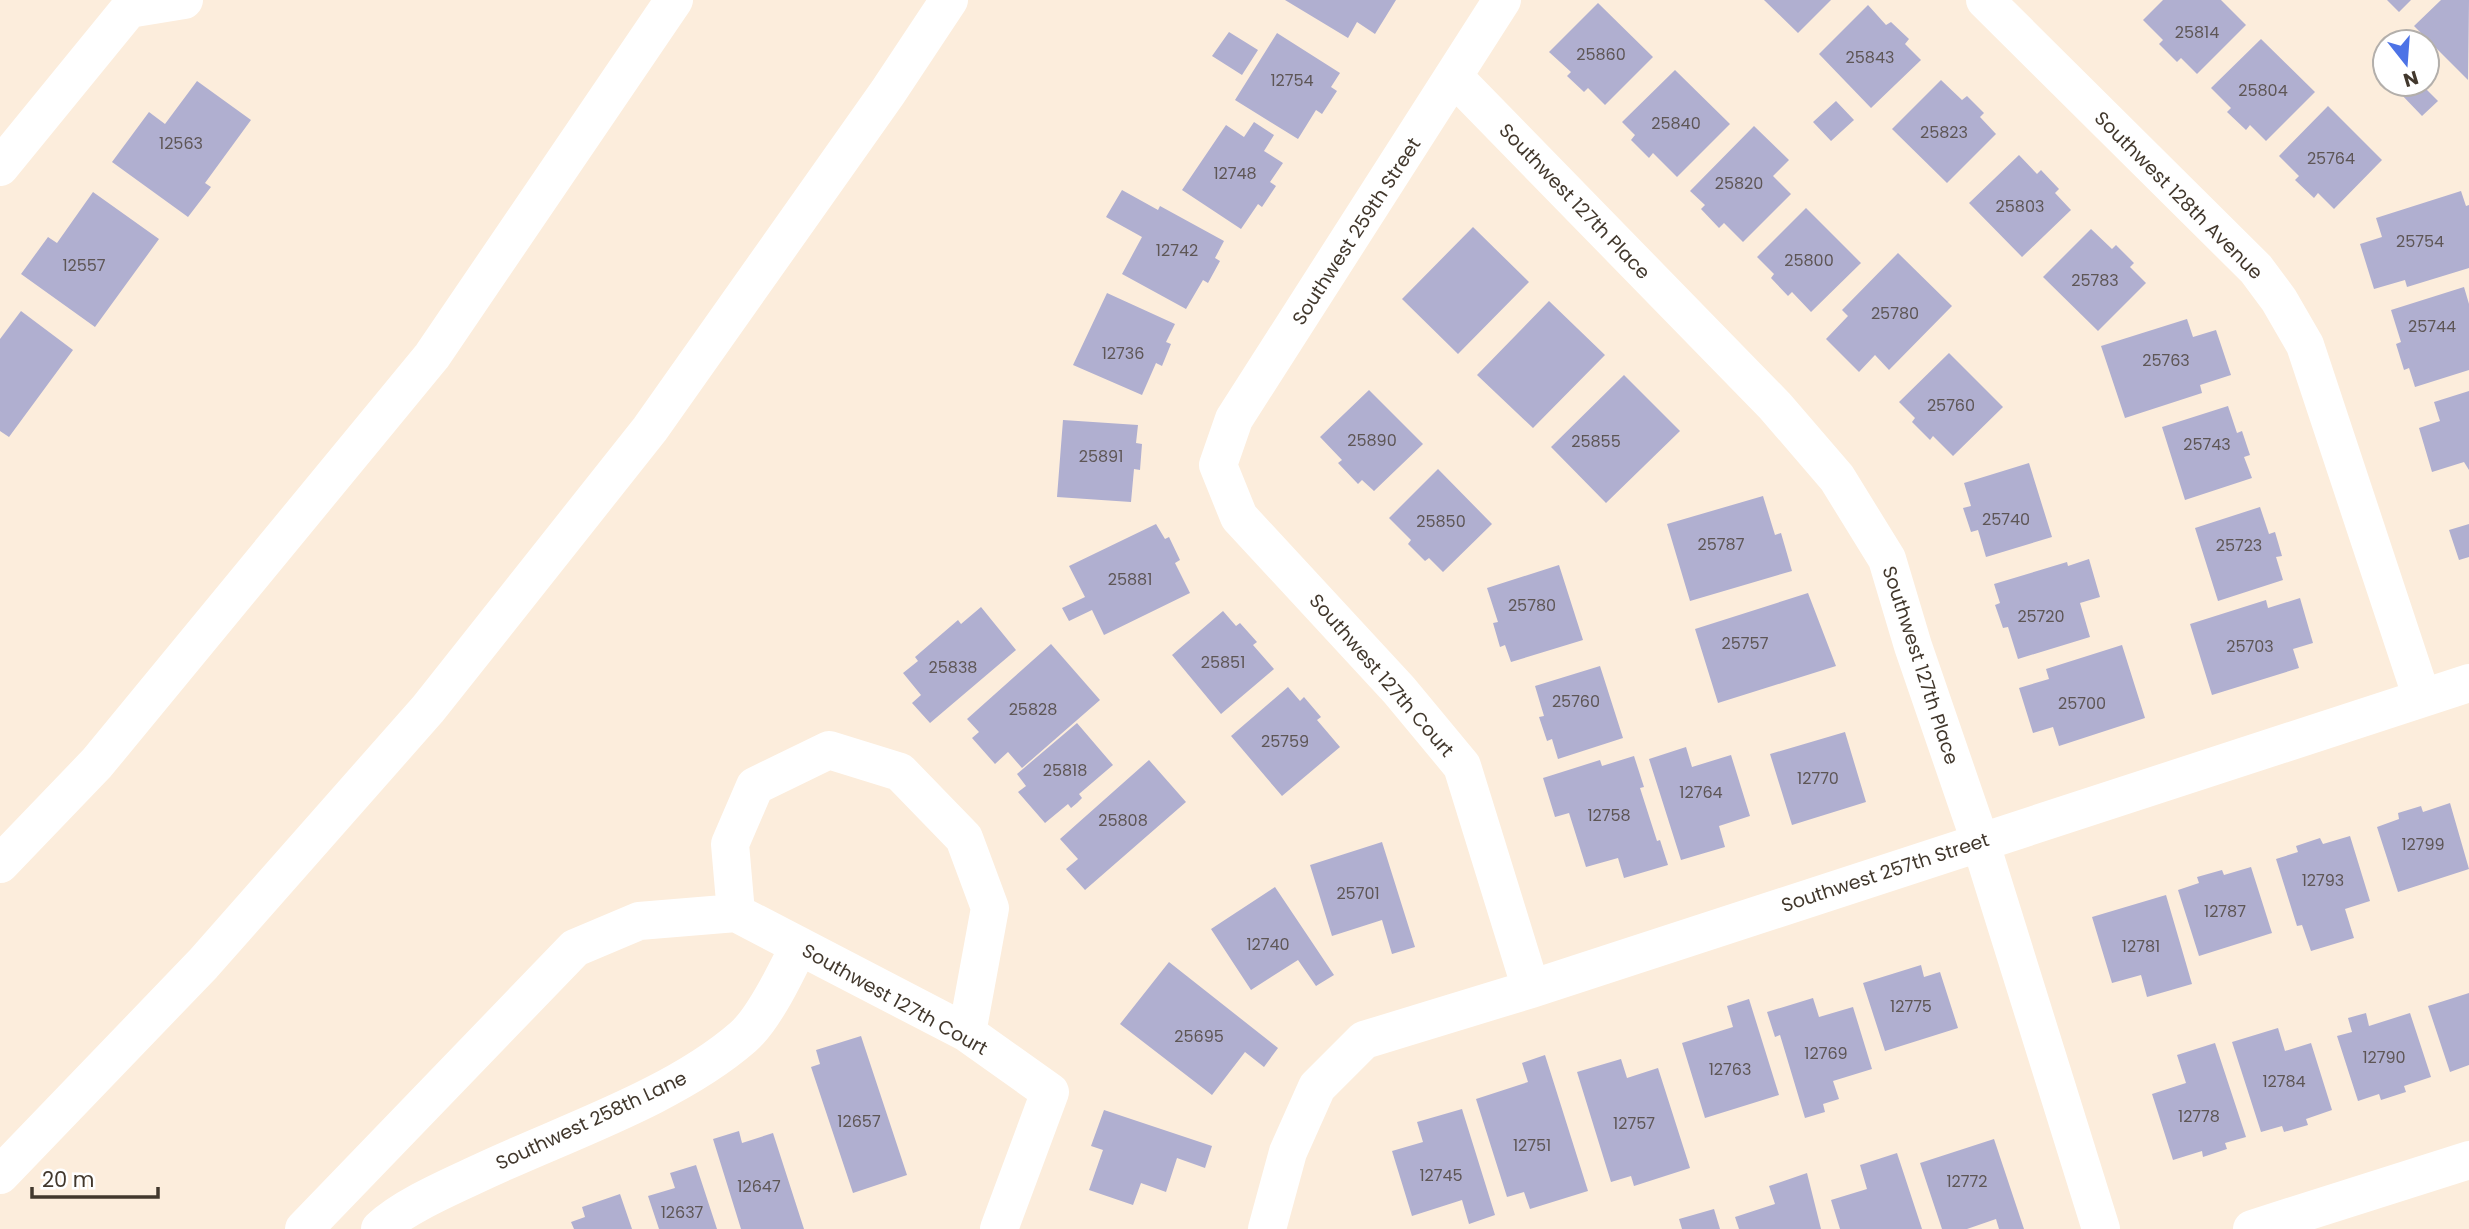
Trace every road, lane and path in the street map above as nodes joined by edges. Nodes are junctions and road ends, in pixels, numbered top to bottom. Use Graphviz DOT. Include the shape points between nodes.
graph roads {
  1 [pos="184,0"];
  2 [pos="674,0"];
  3 [pos="949,0"];
  4 [pos="1502,0"];
  5 [pos="1985,0"];
  6 [pos="1455,78"];
  7 [pos="0,167"];
  8 [pos="1218,465"];
  9 [pos="2469,683"];
  10 [pos="2422,698"];
  11 [pos="1980,841"];
  12 [pos="0,864"];
  13 [pos="736,913"];
  14 [pos="799,946"];
  15 [pos="1531,989"];
  16 [pos="967,1033"];
  17 [pos="2469,1160"];
  18 [pos="0,1175"];
  19 [pos="304,1229"];
  20 [pos="380,1229"];
  21 [pos="999,1229"];
  22 [pos="1267,1229"];
  23 [pos="2101,1229"];
  24 [pos="2252,1229"];
  1 -- 7 [label="main road" via="128,9"];
  2 -- 12 [label="main road" via="432,356 97,763"];
  3 -- 18 [label="main road" via="650,429 428,709 203,964"];
  4 -- 6 [label="main road, Southwest 259th Street"];
  5 -- 10 [label="main road, Southwest 128th Avenue" via="2256,269 2279,300 2305,345"];
  6 -- 8 [label="main road, Southwest 259th Street" via="1234,419"];
  6 -- 11 [label="main road, Southwest 127th Place" via="1775,406 1837,478 1887,559"];
  8 -- 15 [label="main road, Southwest 127th Court" via="1240,517 1399,690 1462,766"];
  9 -- 10 [label="main road, Southwest 257th Street"];
  10 -- 11 [label="main road, Southwest 257th Street"];
  11 -- 15 [label="main road, Southwest 257th Street"];
  11 -- 23 [label="main road, Southwest 127th Place"];
  13 -- 14 [label="main road, Southwest 127th Court"];
  13 -- 16 [label="main road" via="730,844 755,786 829,750 900,772 964,838 990,908"];
  13 -- 19 [label="main road" via="639,921 575,948"];
  14 -- 16 [label="main road, Southwest 127th Court"];
  14 -- 20 [label="main road, Southwest 258th Lane" via="745,1036 692,1073 444,1189"];
  15 -- 22 [label="main road, Southwest 257th Street" via="1364,1040 1317,1087 1288,1152"];
  16 -- 21 [label="main road, Southwest 127th Court" via="1050,1092"];
  17 -- 24 [label="main road"];
}
